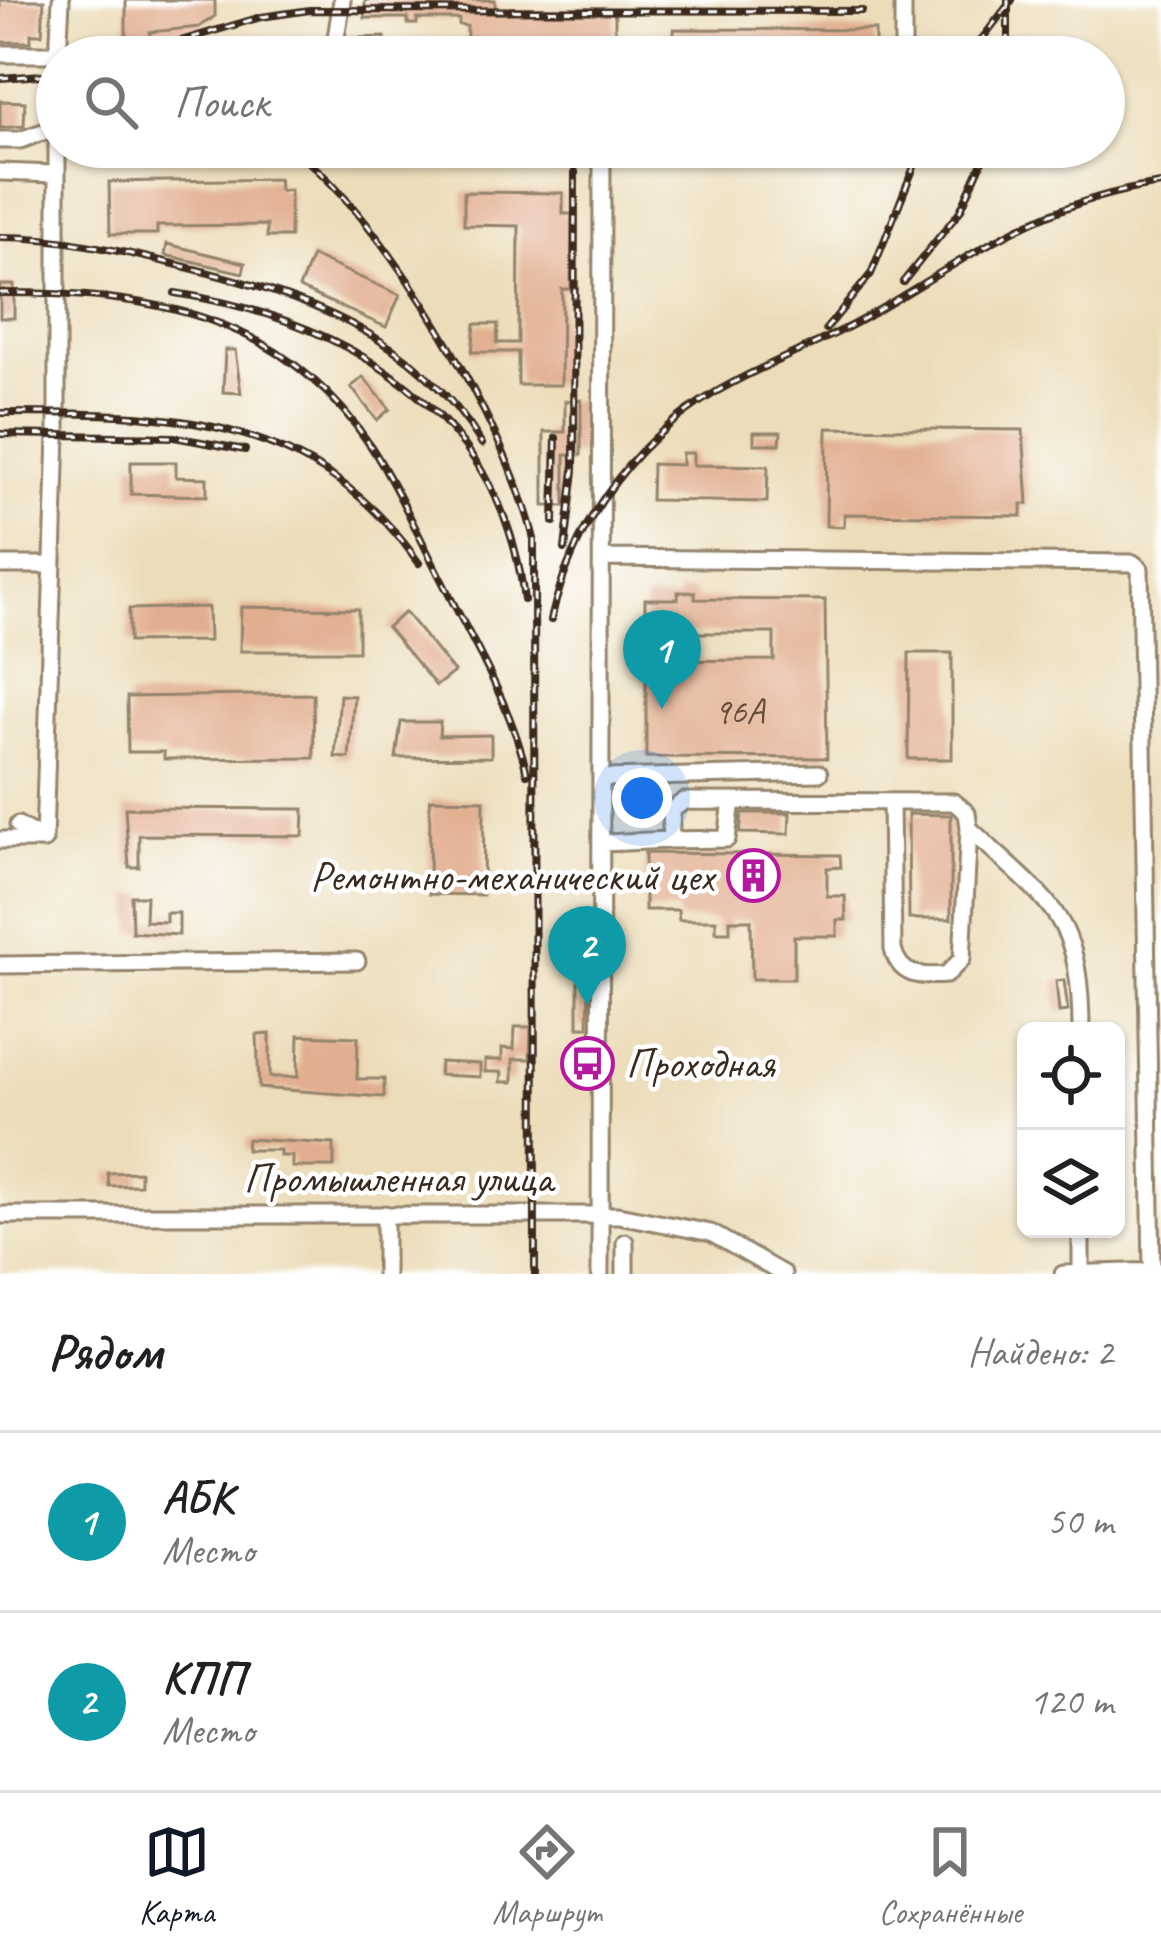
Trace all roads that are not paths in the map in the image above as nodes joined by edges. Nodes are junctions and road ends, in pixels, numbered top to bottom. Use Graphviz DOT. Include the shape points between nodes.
graph roads {
  1 [pos="61,0"];
  2 [pos="342,0"];
  3 [pos="903,0"];
  4 [pos="59,36"];
  5 [pos="336,36"];
  6 [pos="903,36"];
  7 [pos="0,54"];
  8 [pos="36,55"];
  9 [pos="36,134"];
  10 [pos="0,140"];
  11 [pos="54,168"];
  12 [pos="602,168"];
  13 [pos="0,172"];
  14 [pos="54,174"];
  15 [pos="604,558"];
  16 [pos="0,565"];
  17 [pos="49,566"];
  18 [pos="819,773"];
  19 [pos="604,778"];
  20 [pos="732,801"];
  21 [pos="891,802"];
  22 [pos="18,825"];
  23 [pos="969,828"];
  24 [pos="0,840"];
  25 [pos="44,840"];
  26 [pos="670,840"];
  27 [pos="603,843"];
  28 [pos="357,961"];
  29 [pos="0,965"];
  30 [pos="1081,1022"];
  31 [pos="385,1214"];
  32 [pos="600,1214"];
  33 [pos="0,1215"];
  34 [pos="1081,1238"];
  35 [pos="625,1242"];
  36 [pos="1082,1270"];
  37 [pos="1157,1271"];
  38 [pos="385,1274"];
  39 [pos="600,1274"];
  40 [pos="625,1274"];
  41 [pos="783,1274"];
  42 [pos="1063,1274"];
  1 -- 4 [label="street"];
  2 -- 5 [label="street"];
  3 -- 6 [label="street"];
  7 -- 8 [label="street"];
  9 -- 10 [label="street"];
  11 -- 14 [label="street"];
  12 -- 15 [label="street"];
  13 -- 14 [label="street"];
  14 -- 17 [label="street" via="57,434"];
  15 -- 19 [label="street"];
  15 -- 37 [label="street" via="1138,566"];
  16 -- 17 [label="street"];
  17 -- 25 [label="street"];
  18 -- 19 [label="street"];
  19 -- 27 [label="street"];
  20 -- 21 [label="street"];
  20 -- 26 [label="street" via="677,804"];
  20 -- 26 [label="street" via="728,839"];
  21 -- 23 [label="street" via="954,802"];
  21 -- 23 [label="street" via="893,949 913,975 946,975 962,959"];
  22 -- 25 [label="street"];
  23 -- 30 [label="street" via="1070,934"];
  24 -- 25 [label="street"];
  26 -- 27 [label="street"];
  27 -- 32 [label="street"];
  28 -- 29 [label="street"];
  31 -- 32 [label="street, Промышленная улица"];
  31 -- 33 [label="street, Промышленная улица"];
  31 -- 38 [label="street"];
  32 -- 39 [label="street"];
  32 -- 41 [label="street, Промышленная улица" via="697,1228"];
  34 -- 36 [label="street"];
  35 -- 40 [label="street"];
  36 -- 37 [label="street"];
  36 -- 42 [label="street"];
}
